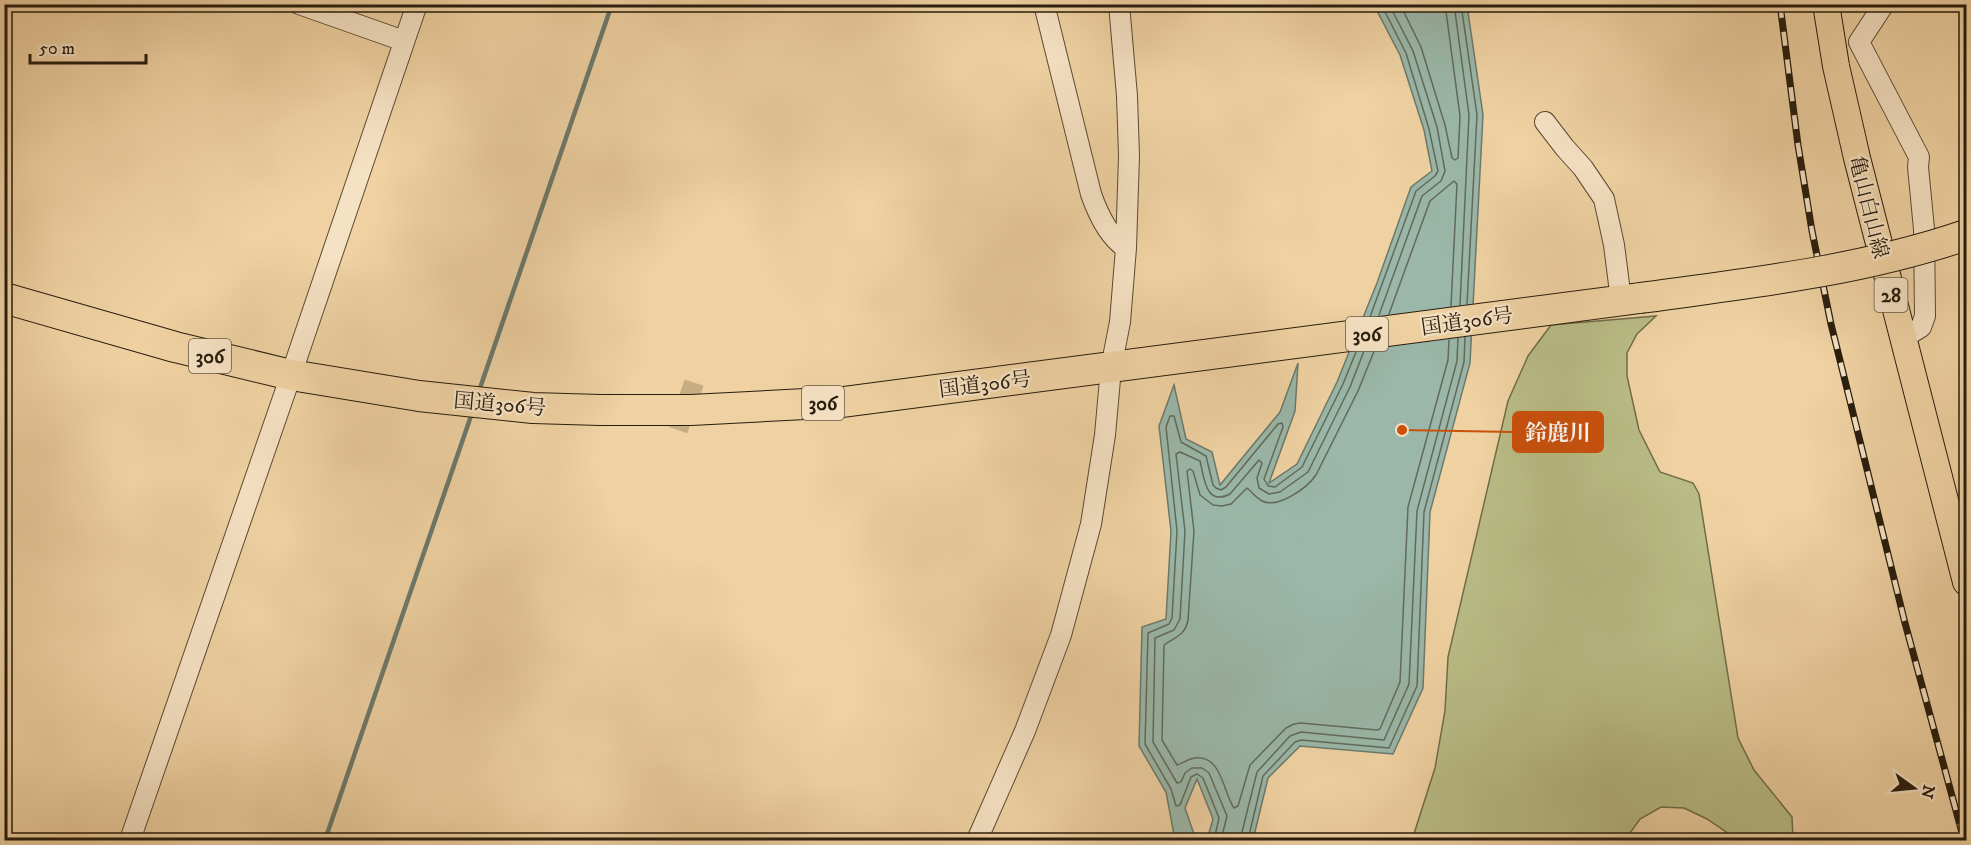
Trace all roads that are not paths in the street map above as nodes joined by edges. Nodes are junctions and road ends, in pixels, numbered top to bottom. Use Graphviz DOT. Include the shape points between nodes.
graph roads {
  1 [pos="299,4"];
  2 [pos="417,4"];
  3 [pos="1044,4"];
  4 [pos="1119,4"];
  5 [pos="1826,4"];
  6 [pos="1884,4"];
  7 [pos="404,41"];
  8 [pos="1545,122"];
  9 [pos="1966,235"];
  10 [pos="1126,248"];
  11 [pos="4,298"];
  12 [pos="1623,300"];
  13 [pos="1903,338"];
  14 [pos="1118,367"];
  15 [pos="291,375"];
  16 [pos="1966,582"];
  17 [pos="130,840"];
  18 [pos="976,840"];
  1 -- 7 [label="street"];
  2 -- 7 [label="street"];
  3 -- 10 [label="street" via="1096,209 1116,242"];
  4 -- 10 [label="street" via="1129,146"];
  5 -- 13 [label="main road, 亀山白山線 / 28" via="1857,158"];
  6 -- 13 [label="street" via="1859,42 1919,157 1924,229 1925,316 1921,327"];
  7 -- 15 [label="street"];
  8 -- 12 [label="street" via="1604,199"];
  9 -- 12 [label="highway, 国道306号 / 306, bridge" via="1831,271"];
  10 -- 14 [label="street"];
  11 -- 15 [label="highway, 国道306号 / 306" via="175,347"];
  12 -- 14 [label="highway, 国道306号 / 306"];
  13 -- 16 [label="main road, 亀山白山線 / 28"];
  14 -- 15 [label="highway, 国道306号 / 306" via="843,402 691,410 533,408 419,396"];
  14 -- 18 [label="street" via="1091,524 1060,635 1025,731"];
  15 -- 17 [label="street"];
}
